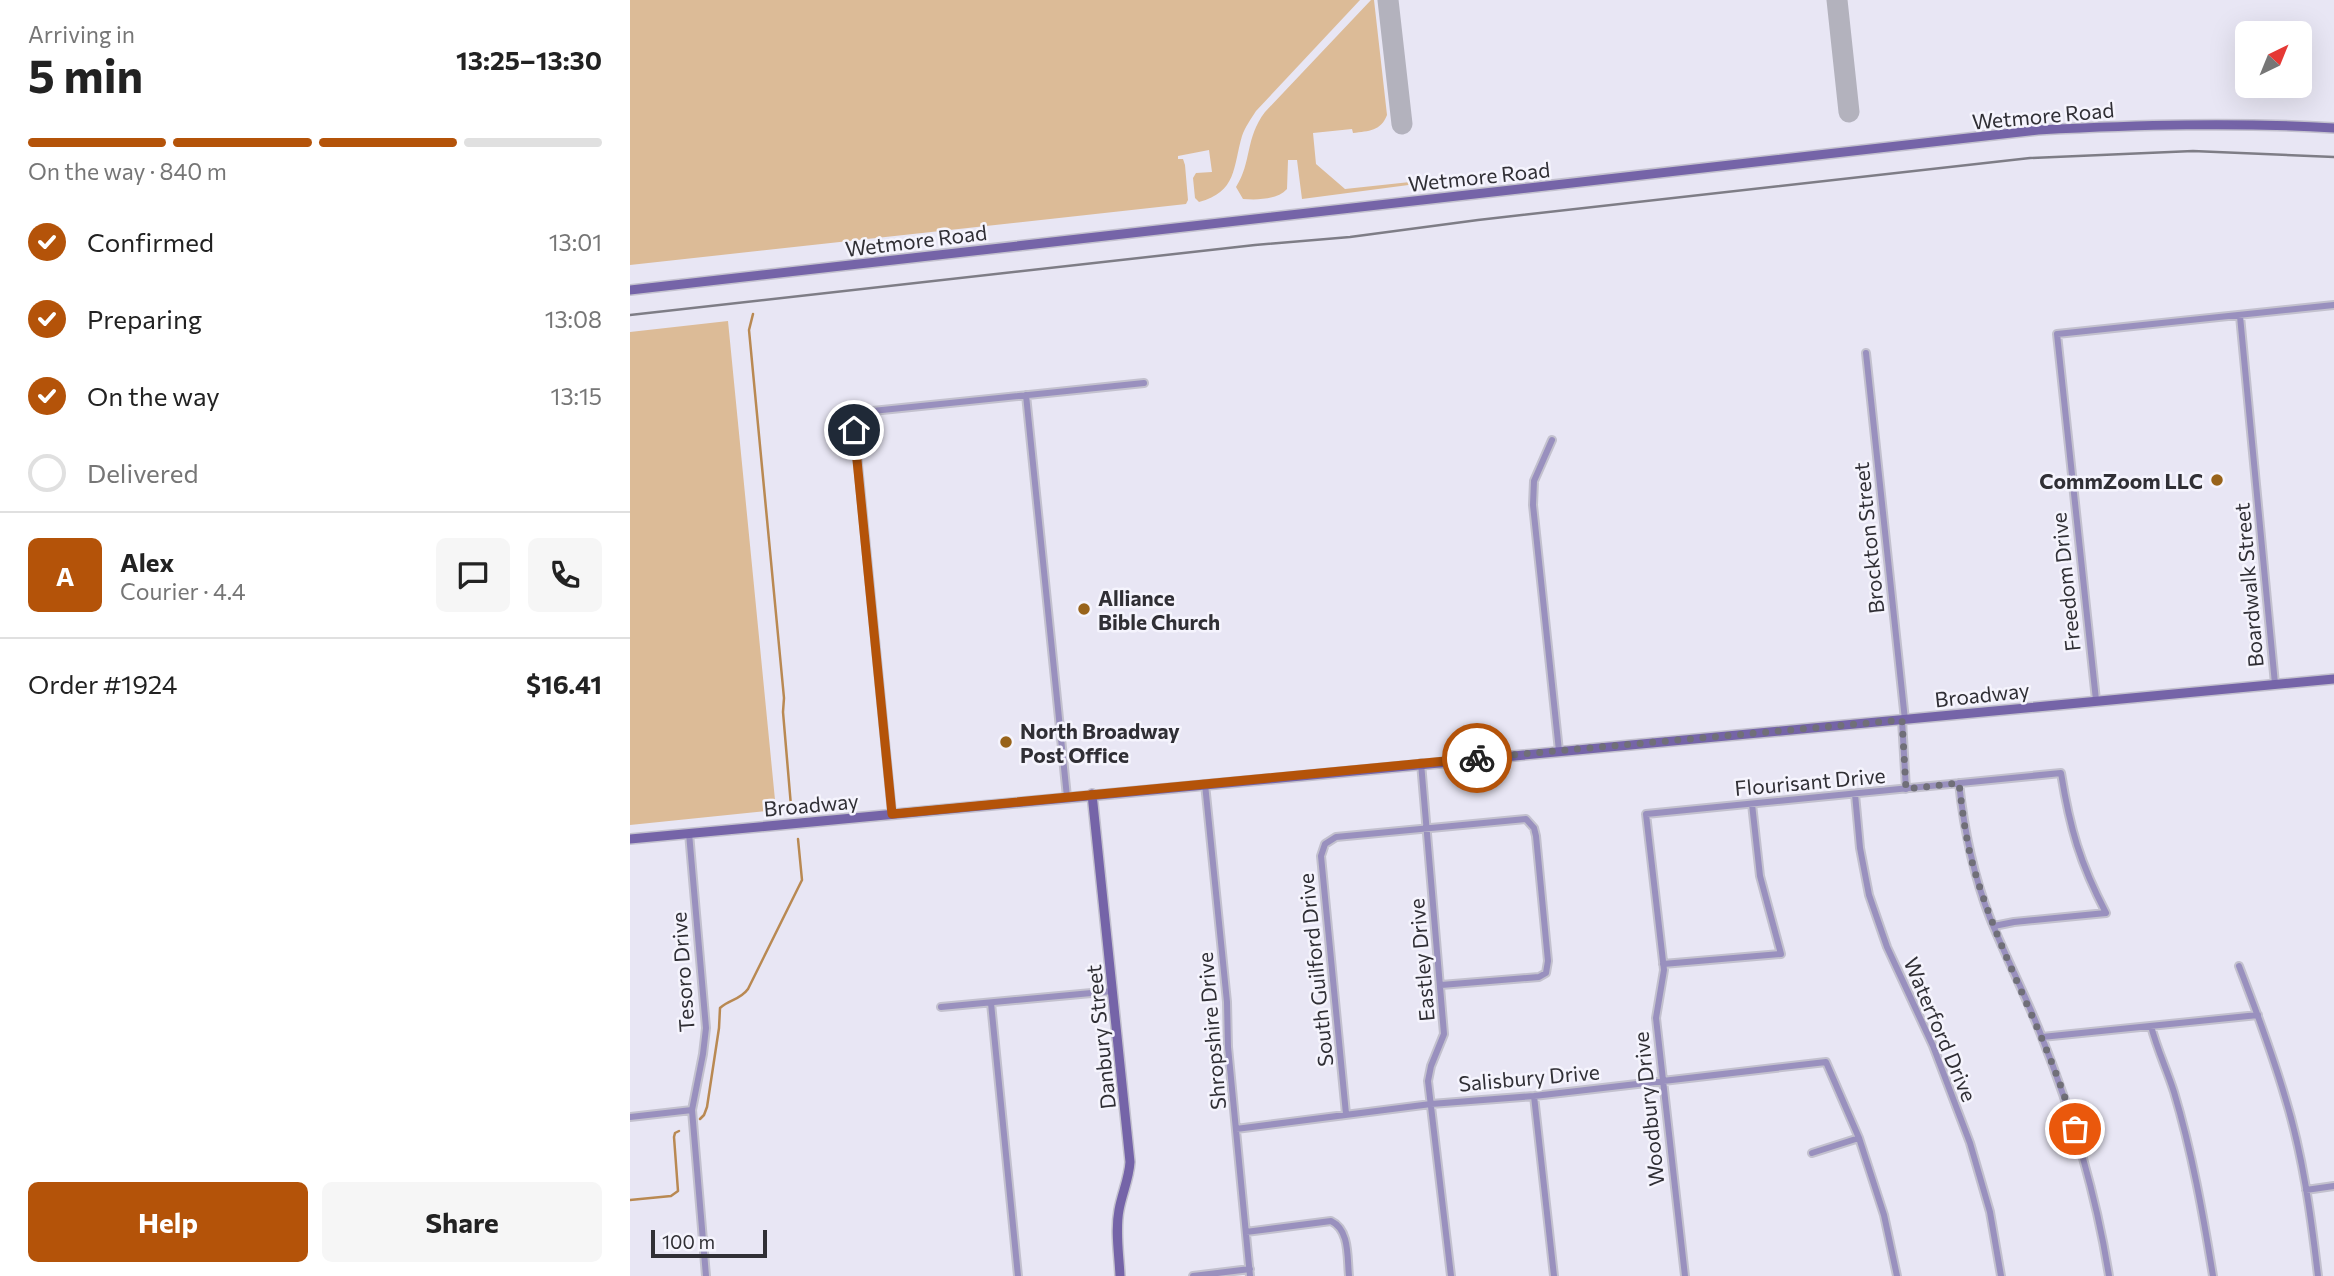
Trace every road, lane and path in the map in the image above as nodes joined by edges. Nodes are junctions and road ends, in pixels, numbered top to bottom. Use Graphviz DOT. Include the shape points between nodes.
graph roads {
  1 [pos="2334,128"];
  2 [pos="630,290"];
  3 [pos="2334,304"];
  4 [pos="2240,316"];
  5 [pos="1866,353"];
  6 [pos="1144,383"];
  7 [pos="1026,395"];
  8 [pos="1552,440"];
  9 [pos="2334,679"];
  10 [pos="2275,684"];
  11 [pos="2096,701"];
  12 [pos="1903,720"];
  13 [pos="1559,751"];
  14 [pos="1421,763"];
  15 [pos="1205,783"];
  16 [pos="1959,783"];
  17 [pos="1906,789"];
  18 [pos="1092,794"];
  19 [pos="1855,794"];
  20 [pos="1067,797"];
  21 [pos="1752,804"];
  22 [pos="892,814"];
  23 [pos="1646,814"];
  24 [pos="1427,829"];
  25 [pos="689,833"];
  26 [pos="630,839"];
  27 [pos="1994,926"];
  28 [pos="1663,964"];
  29 [pos="2239,967"];
  30 [pos="1441,985"];
  31 [pos="1113,991"];
  32 [pos="991,1003"];
  33 [pos="941,1007"];
  34 [pos="2258,1015"];
  35 [pos="2151,1026"];
  36 [pos="2042,1037"];
  37 [pos="1663,1081"];
  38 [pos="1534,1096"];
  39 [pos="1431,1104"];
  40 [pos="692,1110"];
  41 [pos="1346,1114"];
  42 [pos="630,1117"];
  43 [pos="1236,1129"];
  44 [pos="1859,1138"];
  45 [pos="1812,1153"];
  46 [pos="2334,1186"];
  47 [pos="2306,1190"];
  48 [pos="1246,1232"];
  49 [pos="1250,1273"];
  50 [pos="706,1276"];
  51 [pos="1018,1276"];
  52 [pos="1120,1276"];
  53 [pos="1193,1276"];
  54 [pos="1349,1276"];
  55 [pos="1451,1276"];
  56 [pos="1554,1276"];
  57 [pos="1685,1276"];
  58 [pos="1898,1276"];
  59 [pos="2001,1276"];
  60 [pos="2109,1276"];
  61 [pos="2213,1276"];
  62 [pos="2318,1276"];
  1 -- 2 [label="main road, Wetmore Road" via="2267,124 2038,130"];
  3 -- 4 [label="street"];
  4 -- 10 [label="street, Boardwalk Street"];
  4 -- 11 [label="street, Freedom Drive" via="2057,334"];
  5 -- 12 [label="street, Brockton Street"];
  6 -- 7 [label="street"];
  7 -- 20 [label="street"];
  7 -- 22 [label="street" via="853,413"];
  8 -- 13 [label="street" via="1534,481 1533,505"];
  9 -- 10 [label="main road, Broadway"];
  10 -- 11 [label="main road, Broadway"];
  11 -- 12 [label="main road, Broadway"];
  12 -- 13 [label="main road, Broadway"];
  12 -- 17 [label="street, Brockton Street"];
  13 -- 14 [label="main road, Broadway"];
  14 -- 15 [label="main road, Broadway"];
  14 -- 24 [label="street, Eastley Drive"];
  15 -- 18 [label="main road, Broadway"];
  15 -- 43 [label="street, Shropshire Drive"];
  16 -- 17 [label="street, Flourisant Drive"];
  16 -- 27 [label="street" via="1971,859"];
  16 -- 27 [label="street, Flourisant Drive" via="2061,774 2077,849 2106,913"];
  17 -- 19 [label="street, Flourisant Drive"];
  18 -- 20 [label="main road, Broadway"];
  18 -- 31 [label="main road, Danbury Street"];
  19 -- 21 [label="street, Flourisant Drive"];
  19 -- 59 [label="street, Waterford Drive" via="1869,895 1970,1143 1990,1212"];
  20 -- 22 [label="main road, Broadway"];
  21 -- 23 [label="street, Flourisant Drive"];
  21 -- 28 [label="street" via="1760,876 1781,954"];
  22 -- 25 [label="main road, Broadway"];
  23 -- 28 [label="street, Woodbury Drive"];
  24 -- 30 [label="street, Eastley Drive"];
  24 -- 30 [label="street" via="1519,818 1531,823 1548,961 1546,972 1539,977"];
  24 -- 41 [label="street, South Guilford Drive" via="1336,836 1322,849"];
  25 -- 26 [label="main road, Broadway"];
  25 -- 40 [label="street, Tesoro Drive" via="706,1028"];
  27 -- 36 [label="street"];
  28 -- 37 [label="street, Woodbury Drive" via="1656,1018"];
  29 -- 34 [label="street"];
  30 -- 39 [label="street, Eastley Drive" via="1444,1034 1428,1081"];
  31 -- 32 [label="street"];
  31 -- 52 [label="main road, Danbury Street" via="1129,1162 1118,1222"];
  32 -- 33 [label="street"];
  32 -- 51 [label="street"];
  34 -- 35 [label="street"];
  34 -- 47 [label="street" via="2286,1100"];
  35 -- 36 [label="street"];
  35 -- 61 [label="street" via="2174,1090 2200,1196"];
  36 -- 60 [label="street" via="2096,1204"];
  37 -- 38 [label="street, Salisbury Drive"];
  37 -- 44 [label="street, Salisbury Drive" via="1825,1062"];
  37 -- 57 [label="street, Woodbury Drive"];
  38 -- 39 [label="street, Salisbury Drive"];
  38 -- 56 [label="street"];
  39 -- 41 [label="street, Salisbury Drive"];
  39 -- 55 [label="street, Eastley Drive"];
  40 -- 42 [label="street"];
  40 -- 50 [label="street, Tesoro Drive"];
  41 -- 43 [label="street, Salisbury Drive"];
  43 -- 48 [label="street, Shropshire Drive"];
  44 -- 45 [label="street"];
  44 -- 58 [label="street"];
  46 -- 47 [label="street"];
  47 -- 62 [label="street"];
  48 -- 49 [label="street, Shropshire Drive"];
  48 -- 54 [label="street" via="1335,1222 1345,1238"];
  49 -- 53 [label="street"];
}
